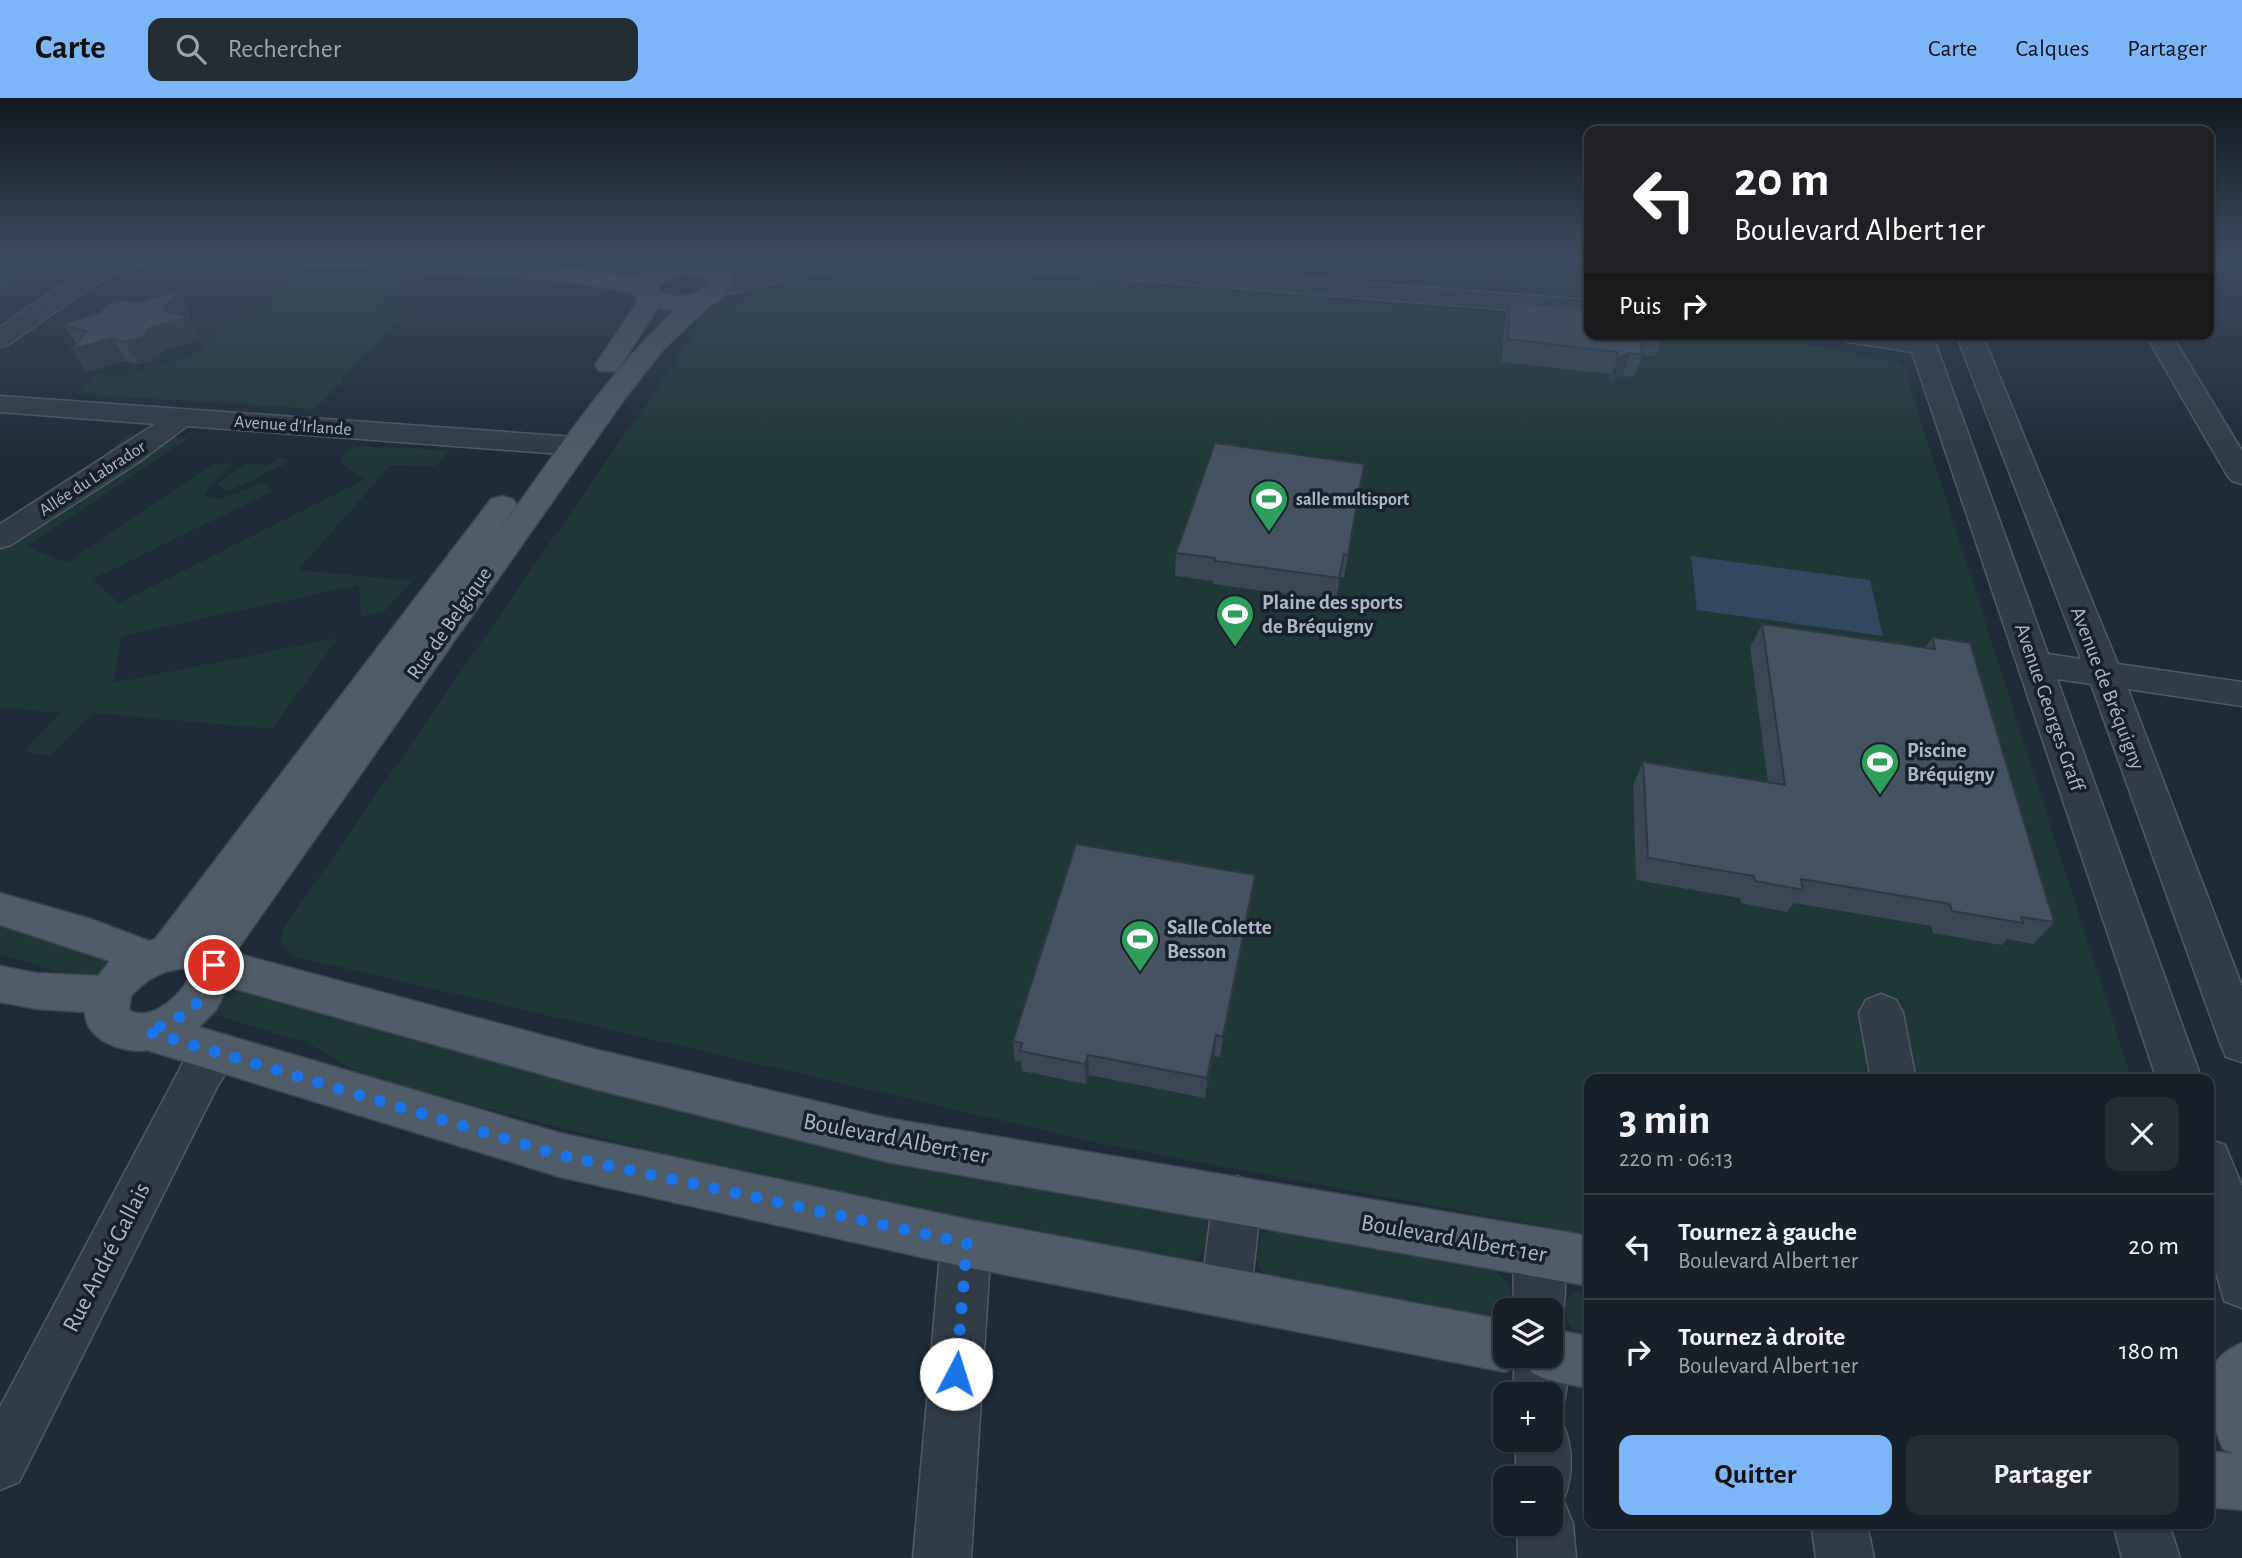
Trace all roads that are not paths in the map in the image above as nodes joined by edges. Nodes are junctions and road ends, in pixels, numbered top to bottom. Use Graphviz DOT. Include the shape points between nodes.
graph roads {
  1 [pos="21,324"];
  2 [pos="634,324"];
  3 [pos="674,324"];
  4 [pos="0,339"];
  5 [pos="1921,340"];
  6 [pos="1971,340"];
  7 [pos="2162,340"];
  8 [pos="4,401"];
  9 [pos="183,416"];
  10 [pos="562,445"];
  11 [pos="2242,475"];
  12 [pos="0,538"];
  13 [pos="2035,664"];
  14 [pos="2104,673"];
  15 [pos="2242,694"];
  16 [pos="0,909"];
  17 [pos="159,956"];
  18 [pos="211,962"];
  19 [pos="0,984"];
  20 [pos="109,995"];
  21 [pos="1881,1013"];
  22 [pos="146,1031"];
  23 [pos="2242,1043"];
  24 [pos="216,1054"];
  25 [pos="1893,1074"];
  26 [pos="2178,1074"];
  27 [pos="2214,1173"];
  28 [pos="1237,1199"];
  29 [pos="2236,1219"];
  30 [pos="967,1243"];
  31 [pos="1538,1252"];
  32 [pos="1584,1260"];
  33 [pos="2242,1283"];
  34 [pos="1226,1292"];
  35 [pos="1539,1298"];
  36 [pos="1493,1344"];
  37 [pos="1563,1357"];
  38 [pos="1584,1361"];
  39 [pos="2229,1370"];
  40 [pos="2242,1430"];
  41 [pos="0,1462"];
  42 [pos="2214,1480"];
  43 [pos="2242,1482"];
  44 [pos="1840,1529"];
  45 [pos="2142,1529"];
  46 [pos="1545,1536"];
  47 [pos="942,1558"];
  48 [pos="1546,1558"];
  49 [pos="1845,1558"];
  50 [pos="2151,1558"];
  1 -- 4 [label="street"];
  2 -- 10 [label="main road, Rue de Belgique"];
  3 -- 10 [label="main road, Rue de Belgique"];
  5 -- 13 [label="street, Avenue Georges Graff"];
  6 -- 14 [label="street, Avenue de Bréquigny"];
  7 -- 11 [label="street"];
  8 -- 9 [label="street, Avenue d'Irlande"];
  9 -- 10 [label="street, Avenue d'Irlande"];
  9 -- 12 [label="street, Allée du Labrador"];
  10 -- 17 [label="main road, Rue de Belgique" via="255,840"];
  10 -- 18 [label="main road, Rue de Belgique"];
  13 -- 14 [label="street"];
  13 -- 26 [label="street, Avenue Georges Graff"];
  14 -- 15 [label="street"];
  14 -- 23 [label="street, Avenue de Bréquigny"];
  16 -- 17 [label="main road, Boulevard Albert 1er"];
  17 -- 18 [label="main road, Boulevard Albert 1er" via="184,951"];
  17 -- 20 [label="main road" via="119,981"];
  18 -- 22 [label="main road" via="210,982 194,1007"];
  18 -- 28 [label="main road, Boulevard Albert 1er" via="594,1069 887,1140"];
  19 -- 20 [label="main road" via="43,992"];
  20 -- 22 [label="main road" via="107,1018 113,1026"];
  21 -- 25 [label="street"];
  22 -- 24 [label="main road"];
  24 -- 30 [label="main road" via="560,1155"];
  24 -- 41 [label="street, Rue André Gallais" via="201,1073"];
  27 -- 29 [label="street"];
  28 -- 31 [label="main road, Boulevard Albert 1er"];
  28 -- 34 [label="street"];
  29 -- 33 [label="street"];
  30 -- 34 [label="main road"];
  30 -- 47 [label="street"];
  31 -- 32 [label="main road, Boulevard Albert 1er"];
  31 -- 35 [label="street"];
  34 -- 36 [label="main road"];
  37 -- 38 [label="main road"];
  39 -- 40 [label="main road" via="2231,1405"];
  42 -- 43 [label="main road"];
  44 -- 49 [label="street"];
  45 -- 50 [label="street"];
  46 -- 48 [label="street"];
}
